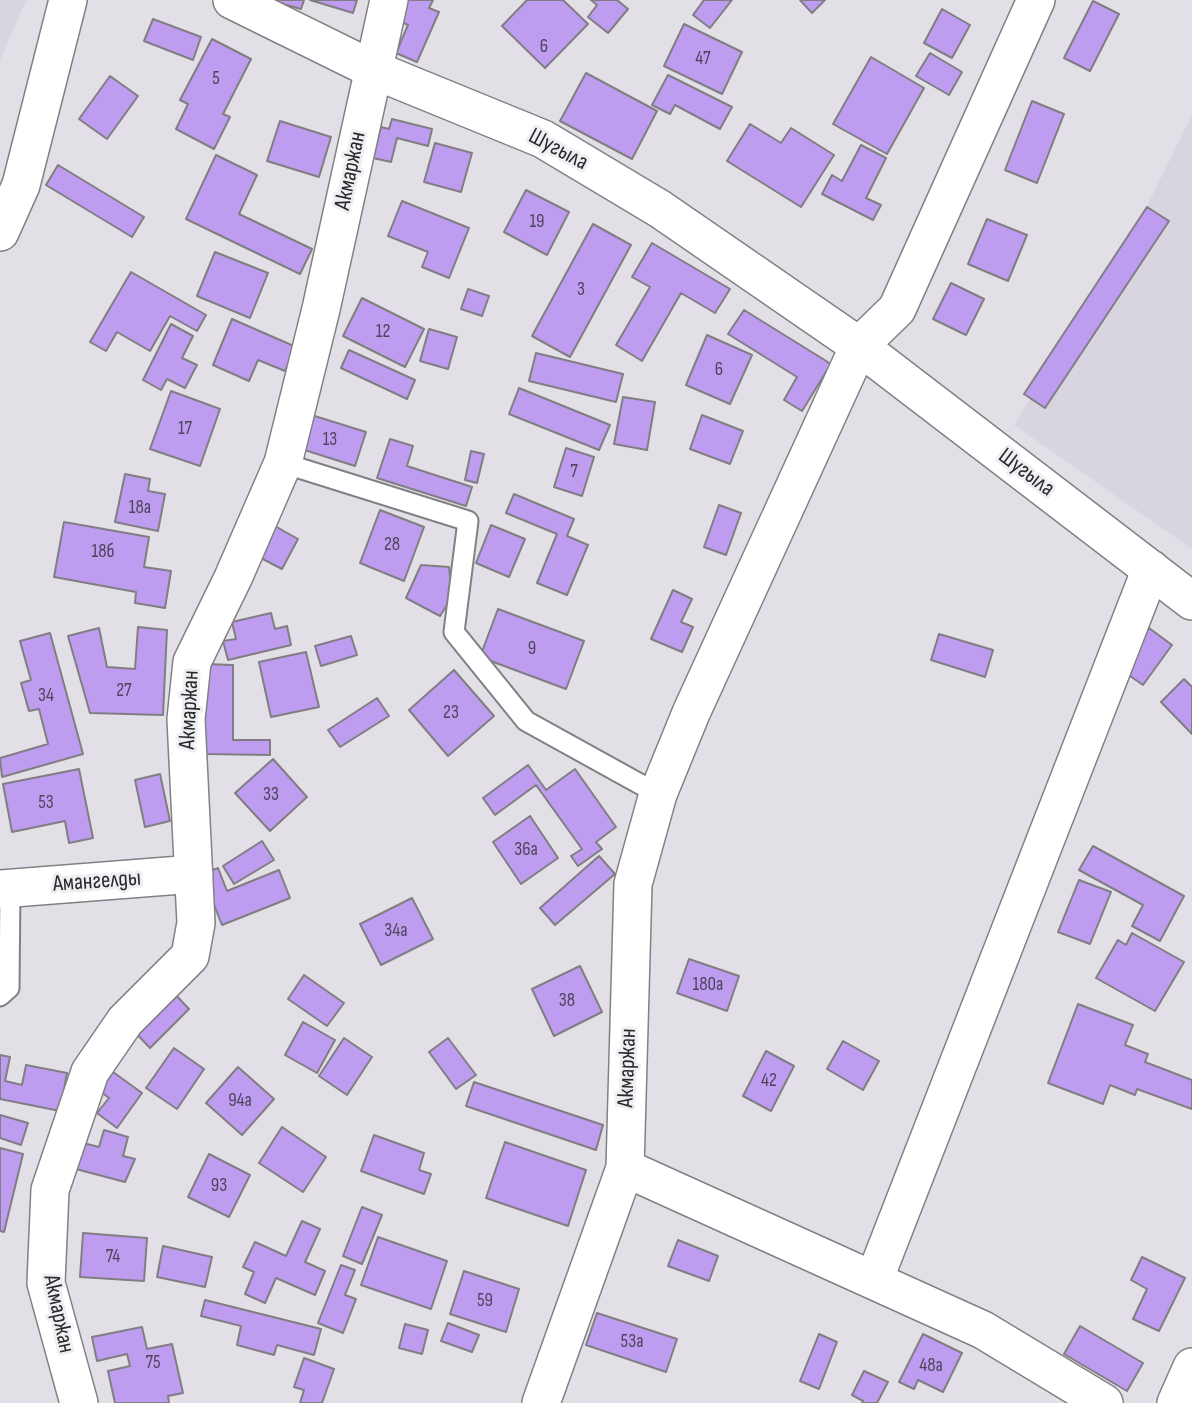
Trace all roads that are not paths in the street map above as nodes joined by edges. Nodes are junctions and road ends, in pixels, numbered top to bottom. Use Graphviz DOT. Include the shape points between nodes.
graph roads {
  1 [pos="68,0"];
  2 [pos="232,0"];
  3 [pos="389,0"];
  4 [pos="1035,0"];
  5 [pos="374,70"];
  6 [pos="0,232"];
  7 [pos="859,345"];
  8 [pos="283,463"];
  9 [pos="1151,569"];
  10 [pos="1192,601"];
  11 [pos="658,794"];
  12 [pos="194,874"];
  13 [pos="5,888"];
  14 [pos="0,996"];
  15 [pos="625,1168"];
  16 [pos="874,1280"];
  17 [pos="1192,1367"];
  18 [pos="79,1403"];
  19 [pos="541,1403"];
  20 [pos="1104,1403"];
  21 [pos="1176,1403"];
  1 -- 6 [label="street" via="21,184"];
  2 -- 5 [label="street, Шугыла"];
  3 -- 5 [label="street, Акмаржан"];
  4 -- 7 [label="street" via="897,309"];
  5 -- 7 [label="street, Шугыла" via="544,139 660,209"];
  5 -- 8 [label="street, Акмаржан"];
  7 -- 9 [label="street, Шугыла"];
  7 -- 11 [label="street, Акмаржан"];
  8 -- 11 [label="lane" via="468,521 454,632 526,721"];
  8 -- 12 [label="street, Акмаржан" via="192,662 186,719"];
  9 -- 10 [label="street, Шугыла"];
  9 -- 16 [label="street"];
  11 -- 15 [label="street, Акмаржан" via="633,884"];
  12 -- 13 [label="street, Амангелды"];
  12 -- 18 [label="street, Акмаржан" via="196,923 190,956 125,1021 90,1072 50,1190 46,1283"];
  13 -- 14 [label="lane" via="9,988"];
  15 -- 16 [label="street"];
  15 -- 19 [label="street, Акмаржан"];
  16 -- 20 [label="street" via="983,1330"];
  17 -- 21 [label="street"];
}
